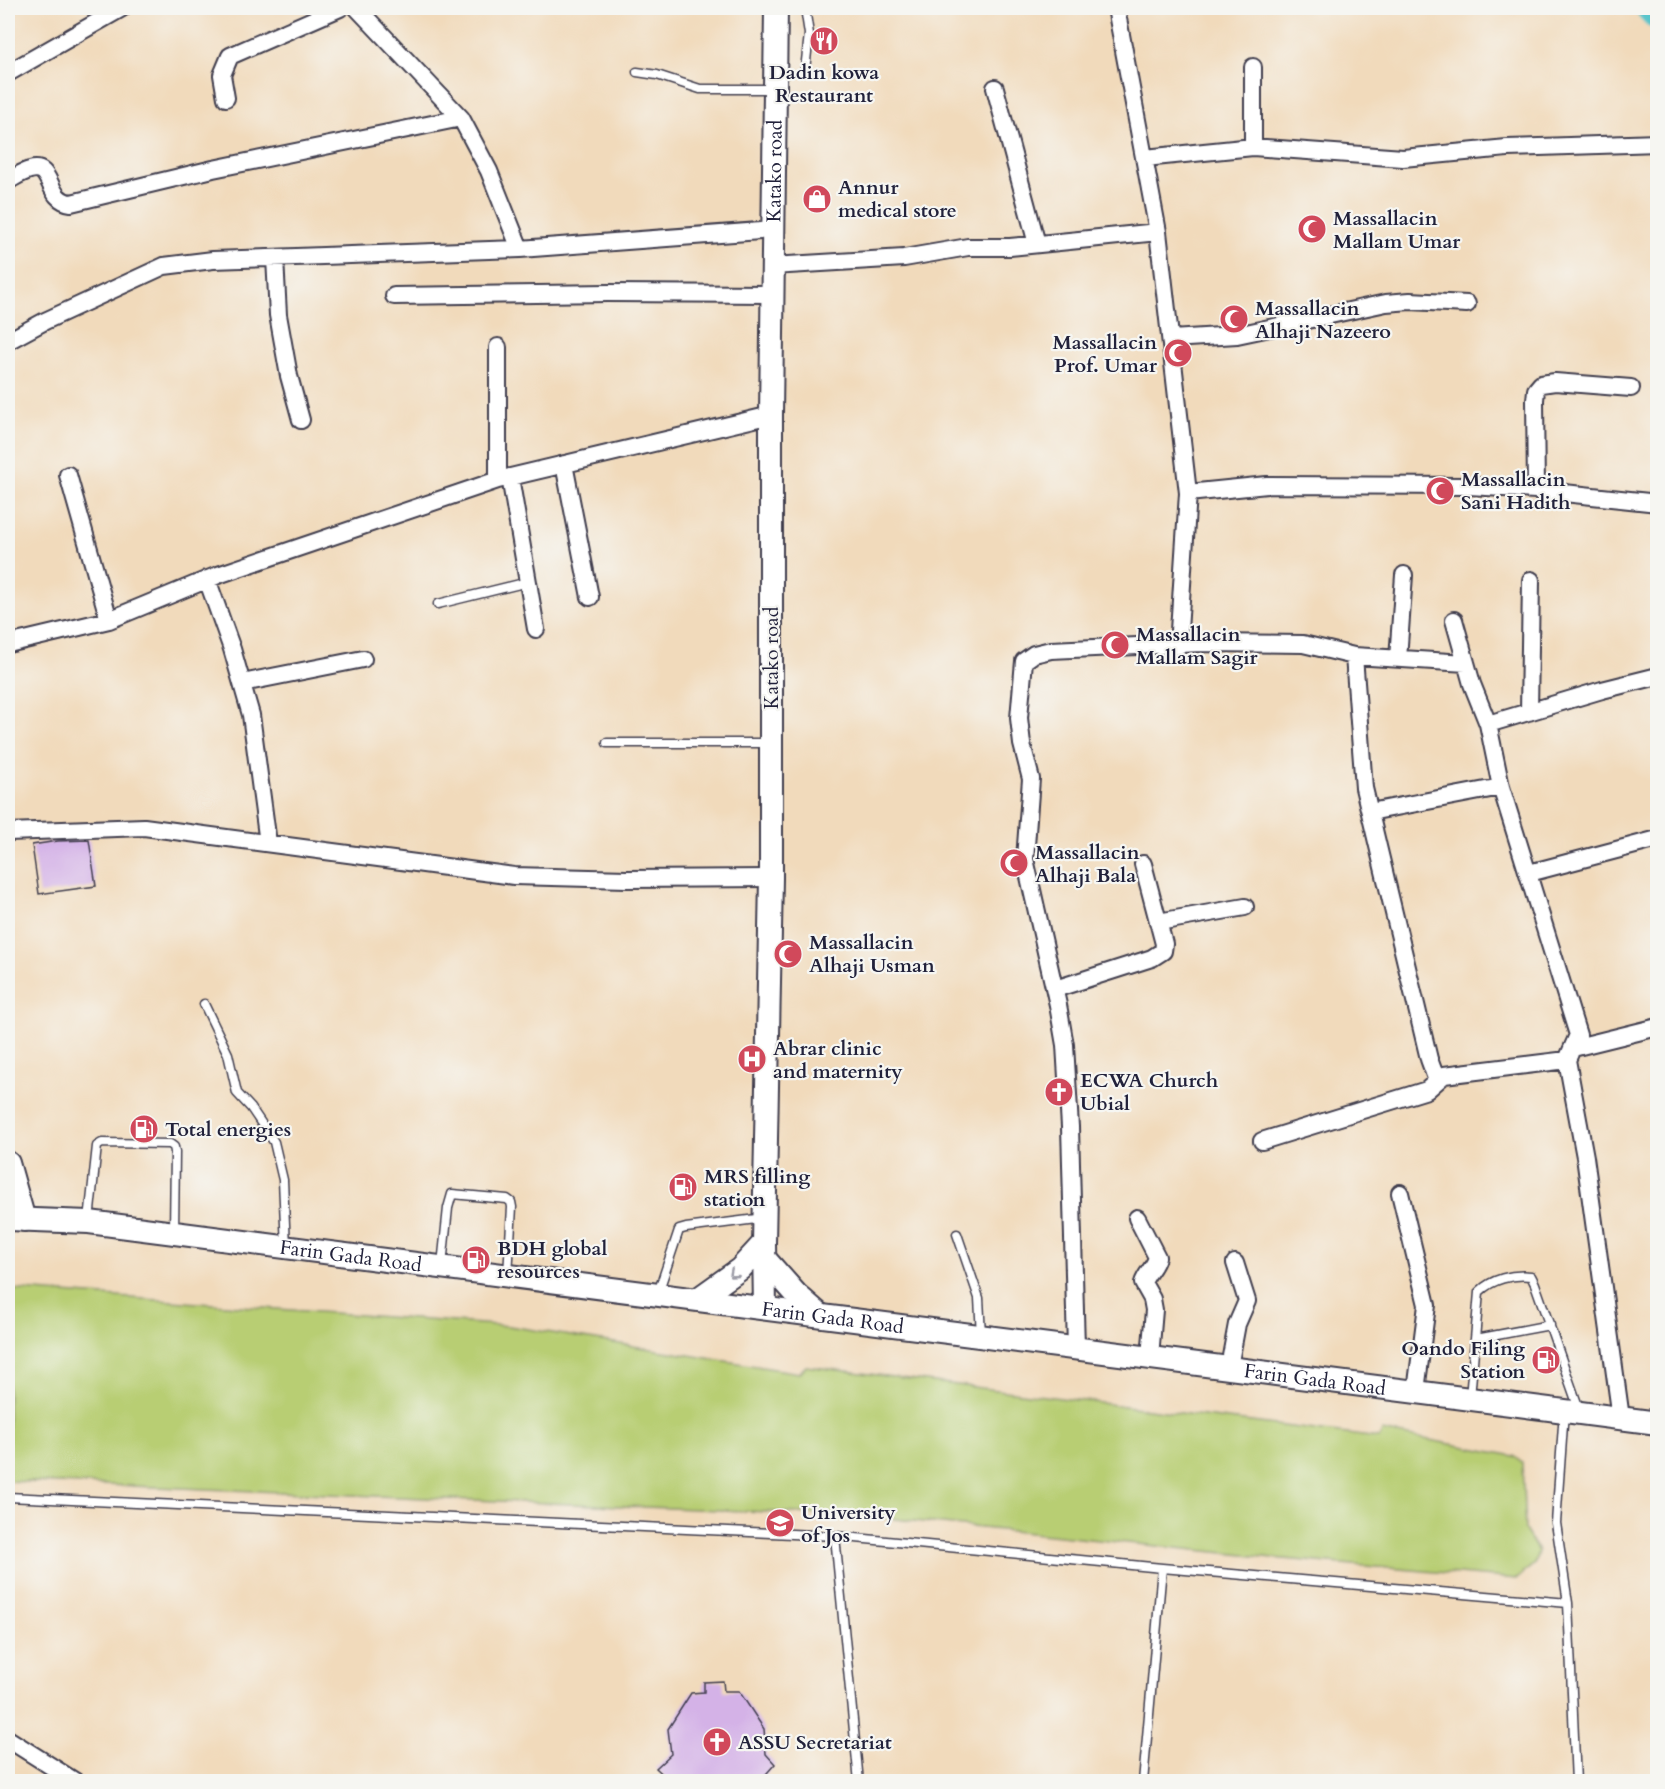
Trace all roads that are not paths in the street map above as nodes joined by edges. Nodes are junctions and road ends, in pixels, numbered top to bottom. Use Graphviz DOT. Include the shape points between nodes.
graph roads {
  1 [pos="122,8"];
  2 [pos="340,8"];
  3 [pos="357,8"];
  4 [pos="776,8"];
  5 [pos="805,8"];
  6 [pos="1116,8"];
  7 [pos="1253,67"];
  8 [pos="805,70"];
  9 [pos="637,72"];
  10 [pos="8,73"];
  11 [pos="995,88"];
  12 [pos="775,89"];
  13 [pos="226,98"];
  14 [pos="461,118"];
  15 [pos="1658,143"];
  16 [pos="1253,147"];
  17 [pos="1145,158"];
  18 [pos="8,181"];
  19 [pos="773,230"];
  20 [pos="1158,232"];
  21 [pos="1037,244"];
  22 [pos="520,249"];
  23 [pos="275,258"];
  24 [pos="772,266"];
  25 [pos="772,294"];
  26 [pos="394,296"];
  27 [pos="1467,304"];
  28 [pos="1171,339"];
  29 [pos="8,341"];
  30 [pos="498,347"];
  31 [pos="1631,388"];
  32 [pos="771,415"];
  33 [pos="301,420"];
  34 [pos="564,464"];
  35 [pos="68,475"];
  36 [pos="504,479"];
  37 [pos="1536,490"];
  38 [pos="1188,493"];
  39 [pos="1658,503"];
  40 [pos="1404,575"];
  41 [pos="207,579"];
  42 [pos="1531,580"];
  43 [pos="528,582"];
  44 [pos="590,597"];
  45 [pos="438,604"];
  46 [pos="109,620"];
  47 [pos="1454,620"];
  48 [pos="536,629"];
  49 [pos="8,644"];
  50 [pos="1178,646"];
  51 [pos="1354,656"];
  52 [pos="363,659"];
  53 [pos="1398,659"];
  54 [pos="1466,663"];
  55 [pos="1658,676"];
  56 [pos="242,683"];
  57 [pos="1529,712"];
  58 [pos="1488,724"];
  59 [pos="771,742"];
  60 [pos="607,743"];
  61 [pos="1501,788"];
  62 [pos="1370,813"];
  63 [pos="8,832"];
  64 [pos="1658,839"];
  65 [pos="268,843"];
  66 [pos="1143,864"];
  67 [pos="1529,873"];
  68 [pos="771,878"];
  69 [pos="1245,907"];
  70 [pos="1158,922"];
  71 [pos="1055,989"];
  72 [pos="204,1004"];
  73 [pos="1658,1027"];
  74 [pos="1570,1054"];
  75 [pos="1437,1081"];
  76 [pos="1262,1142"];
  77 [pos="8,1163"];
  78 [pos="1400,1193"];
  79 [pos="765,1218"];
  80 [pos="1137,1218"];
  81 [pos="16,1219"];
  82 [pos="88,1222"];
  83 [pos="174,1233"];
  84 [pos="957,1234"];
  85 [pos="286,1247"];
  86 [pos="764,1250"];
  87 [pos="1235,1263"];
  88 [pos="442,1267"];
  89 [pos="508,1275"];
  90 [pos="657,1294"];
  91 [pos="698,1299"];
  92 [pos="765,1308"];
  93 [pos="820,1315"];
  94 [pos="1550,1325"];
  95 [pos="981,1336"];
  96 [pos="1476,1339"];
  97 [pos="1076,1348"];
  98 [pos="1150,1358"];
  99 [pos="1229,1367"];
  100 [pos="1416,1391"];
  101 [pos="1470,1398"];
  102 [pos="1572,1412"];
  103 [pos="1621,1418"];
  104 [pos="1658,1423"];
  105 [pos="8,1497"];
  106 [pos="835,1536"];
  107 [pos="1162,1568"];
  108 [pos="1568,1604"];
  109 [pos="8,1739"];
  110 [pos="76,1782"];
  111 [pos="859,1782"];
  112 [pos="1143,1782"];
  113 [pos="1576,1782"];
  1 -- 10 [label="street"];
  2 -- 13 [label="street" via="230,56 222,75"];
  3 -- 14 [label="street"];
  4 -- 12 [label="main road, Katako road"];
  5 -- 8 [label="lane"];
  6 -- 17 [label="street"];
  7 -- 16 [label="street"];
  9 -- 12 [label="lane" via="700,89"];
  11 -- 21 [label="street"];
  12 -- 19 [label="main road, Katako road"];
  14 -- 18 [label="street" via="71,203 58,198 44,172 37,168"];
  14 -- 22 [label="street" via="489,171"];
  15 -- 16 [label="street" via="1507,148 1403,159"];
  16 -- 17 [label="street"];
  17 -- 20 [label="street"];
  19 -- 22 [label="street"];
  19 -- 24 [label="main road, Katako road"];
  20 -- 21 [label="street"];
  20 -- 28 [label="street"];
  21 -- 24 [label="street"];
  22 -- 23 [label="street"];
  23 -- 29 [label="street" via="164,266"];
  23 -- 33 [label="street" via="279,315"];
  24 -- 25 [label="main road, Katako road"];
  25 -- 26 [label="street"];
  25 -- 32 [label="main road, Katako road"];
  27 -- 28 [label="street" via="1386,303 1236,335"];
  28 -- 38 [label="street"];
  30 -- 36 [label="street"];
  31 -- 37 [label="street" via="1541,384 1534,400"];
  32 -- 34 [label="street"];
  32 -- 59 [label="main road, Katako road"];
  34 -- 36 [label="street"];
  34 -- 44 [label="street"];
  35 -- 46 [label="street"];
  36 -- 41 [label="street"];
  36 -- 43 [label="street"];
  37 -- 38 [label="street" via="1267,485"];
  37 -- 39 [label="street"];
  38 -- 50 [label="street"];
  40 -- 53 [label="street"];
  41 -- 46 [label="street"];
  41 -- 56 [label="street"];
  42 -- 57 [label="street"];
  43 -- 45 [label="lane"];
  43 -- 48 [label="street"];
  46 -- 49 [label="street"];
  47 -- 54 [label="street"];
  50 -- 51 [label="street" via="1303,644"];
  50 -- 71 [label="street" via="1051,650 1024,661 1019,718 1031,779 1025,859"];
  51 -- 53 [label="street"];
  51 -- 62 [label="street" via="1364,788"];
  52 -- 56 [label="street"];
  53 -- 54 [label="street"];
  54 -- 58 [label="street"];
  55 -- 57 [label="street"];
  56 -- 65 [label="street" via="251,715"];
  57 -- 58 [label="street"];
  58 -- 61 [label="street"];
  59 -- 60 [label="lane"];
  59 -- 68 [label="main road, Katako road"];
  61 -- 62 [label="street"];
  61 -- 67 [label="street"];
  62 -- 75 [label="street"];
  63 -- 65 [label="street" via="144,827"];
  64 -- 67 [label="street"];
  65 -- 68 [label="street" via="514,876"];
  66 -- 70 [label="street"];
  67 -- 74 [label="street" via="1578,1035"];
  68 -- 79 [label="main road, Katako road"];
  69 -- 70 [label="street"];
  70 -- 71 [label="street" via="1163,951"];
  71 -- 97 [label="street" via="1068,1092"];
  72 -- 85 [label="lane" via="228,1054 237,1093 274,1142 283,1180"];
  73 -- 74 [label="street"];
  74 -- 75 [label="street" via="1444,1075"];
  74 -- 103 [label="street"];
  75 -- 76 [label="street" via="1427,1089"];
  77 -- 81 [label="main road"];
  78 -- 100 [label="street" via="1427,1305"];
  79 -- 86 [label="main road, Katako road"];
  79 -- 90 [label="lane" via="679,1230"];
  80 -- 98 [label="street" via="1157,1257 1143,1283 1154,1310"];
  81 -- 82 [label="main road, Farin Gada Road"];
  82 -- 83 [label="main road, Farin Gada Road"];
  82 -- 83 [label="lane" via="98,1146 170,1144 175,1152"];
  83 -- 85 [label="main road, Farin Gada Road"];
  84 -- 95 [label="lane" via="979,1298"];
  85 -- 88 [label="main road, Farin Gada Road"];
  86 -- 91 [label="main road, one-way"];
  86 -- 92 [label="main road, Katako road"];
  86 -- 93 [label="main road" via="796,1294"];
  87 -- 99 [label="street" via="1247,1301 1237,1324"];
  88 -- 89 [label="main road, Farin Gada Road"];
  88 -- 89 [label="lane" via="452,1194 507,1199 512,1202"];
  89 -- 90 [label="main road, Farin Gada Road"];
  90 -- 91 [label="main road, Farin Gada Road"];
  91 -- 92 [label="main road, Farin Gada Road"];
  92 -- 93 [label="main road, Farin Gada Road"];
  93 -- 95 [label="main road, Farin Gada Road"];
  94 -- 96 [label="lane"];
  94 -- 96 [label="lane" via="1531,1276 1518,1275 1487,1284 1479,1292"];
  94 -- 102 [label="lane"];
  95 -- 97 [label="main road, Farin Gada Road"];
  96 -- 101 [label="lane"];
  97 -- 98 [label="main road, Farin Gada Road"];
  98 -- 99 [label="main road, Farin Gada Road"];
  99 -- 100 [label="main road, Farin Gada Road"];
  100 -- 101 [label="main road, Farin Gada Road"];
  101 -- 102 [label="main road, Farin Gada Road"];
  102 -- 103 [label="main road, Farin Gada Road"];
  102 -- 108 [label="lane" via="1556,1522"];
  103 -- 104 [label="main road, Farin Gada Road"];
  105 -- 106 [label="lane"];
  106 -- 107 [label="lane"];
  106 -- 111 [label="lane"];
  107 -- 108 [label="lane"];
  107 -- 112 [label="lane"];
  108 -- 113 [label="lane"];
  109 -- 110 [label="street"];
}
